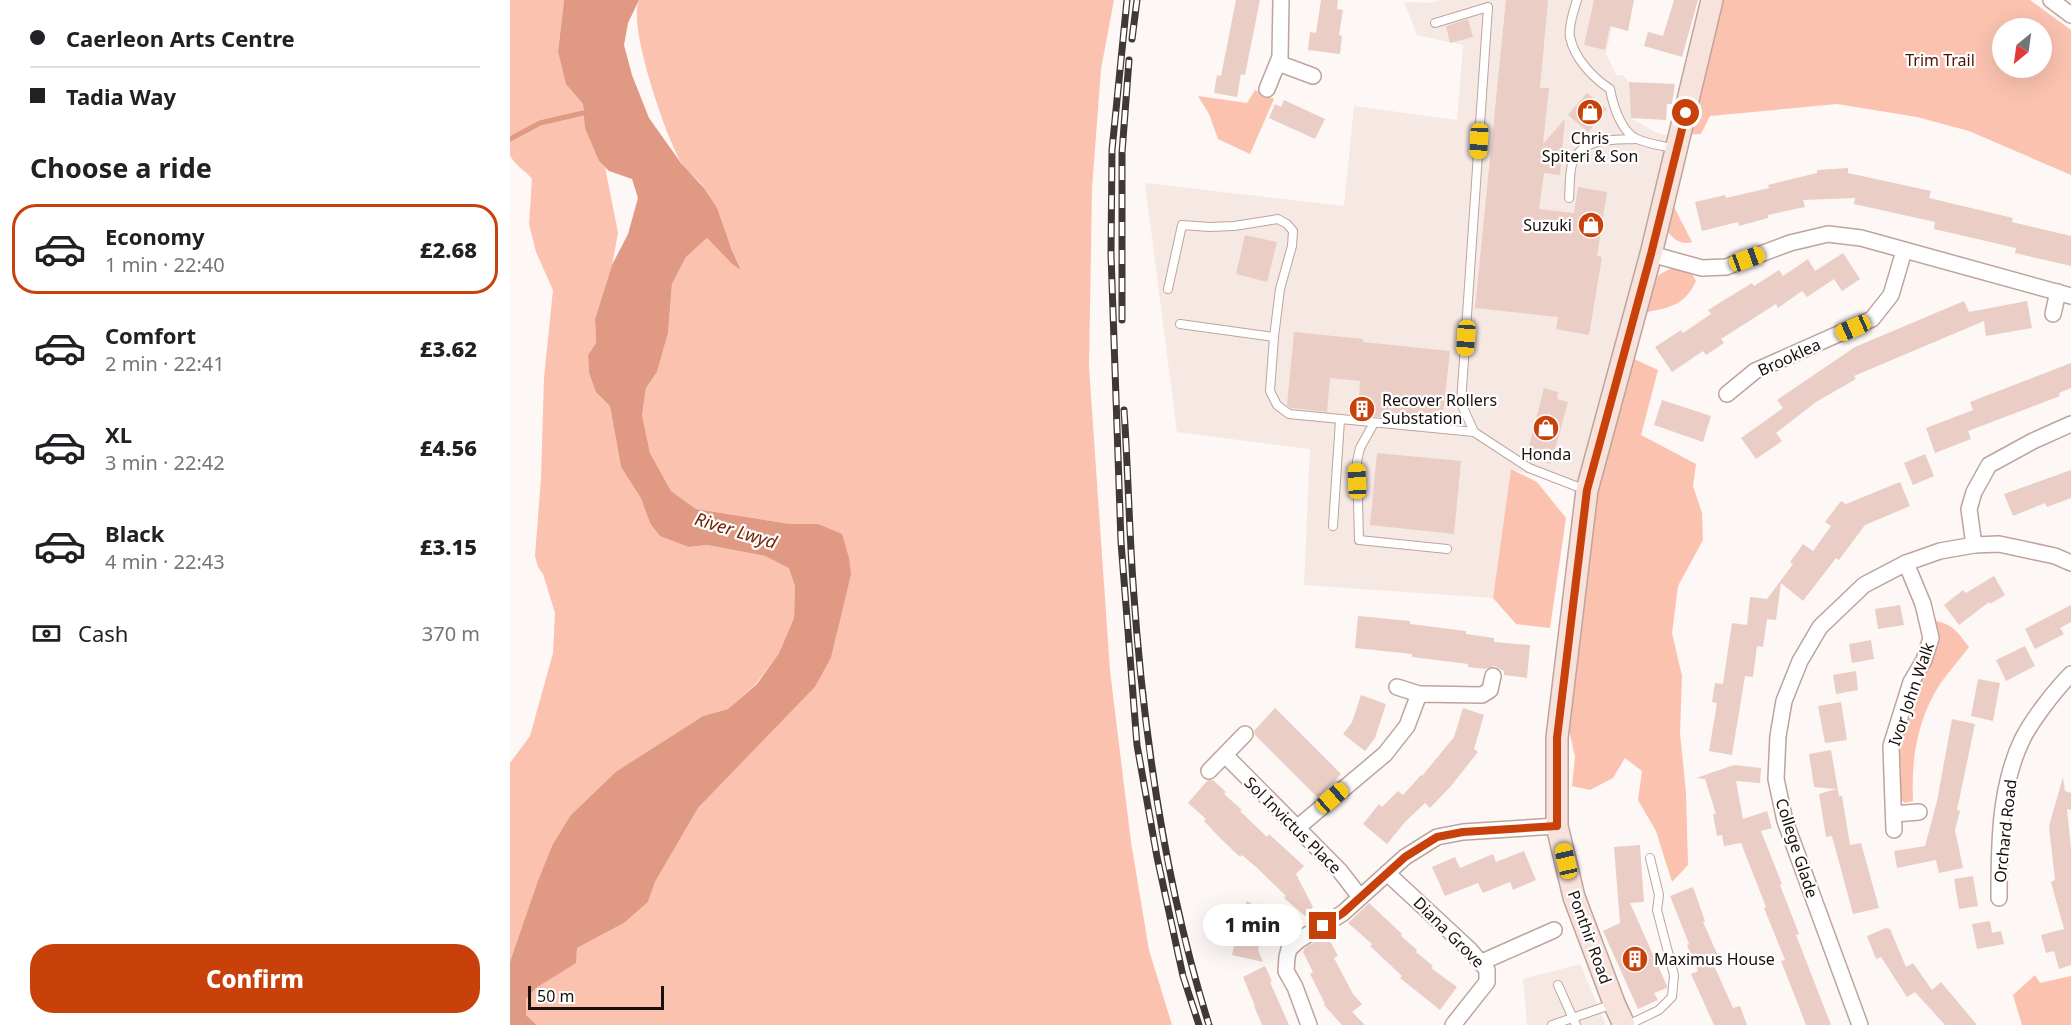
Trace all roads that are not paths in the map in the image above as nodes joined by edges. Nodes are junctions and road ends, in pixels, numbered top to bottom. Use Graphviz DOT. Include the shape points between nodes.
graph roads {
  1 [pos="1281,0"];
  2 [pos="1577,0"];
  3 [pos="1712,0"];
  4 [pos="2051,0"];
  5 [pos="2071,15"];
  6 [pos="1435,23"];
  7 [pos="1278,63"];
  8 [pos="1313,76"];
  9 [pos="1267,89"];
  10 [pos="1636,139"];
  11 [pos="1677,149"];
  12 [pos="1569,198"];
  13 [pos="1904,251"];
  14 [pos="1651,254"];
  15 [pos="1168,289"];
  16 [pos="2065,294"];
  17 [pos="2053,314"];
  18 [pos="1180,324"];
  19 [pos="1274,337"];
  20 [pos="1737,392"];
  21 [pos="1340,420"];
  22 [pos="1374,423"];
  23 [pos="2071,424"];
  24 [pos="1474,432"];
  25 [pos="1587,490"];
  26 [pos="1333,525"];
  27 [pos="1974,545"];
  28 [pos="1447,549"];
  29 [pos="1906,563"];
  30 [pos="2071,563"];
  31 [pos="2071,674"];
  32 [pos="1493,676"];
  33 [pos="1397,687"];
  34 [pos="1419,694"];
  35 [pos="1245,734"];
  36 [pos="1225,755"];
  37 [pos="1209,771"];
  38 [pos="1919,812"];
  39 [pos="1557,826"];
  40 [pos="1297,828"];
  41 [pos="1650,858"];
  42 [pos="1387,873"];
  43 [pos="1360,897"];
  44 [pos="1999,898"];
  45 [pos="1554,930"];
  46 [pos="1482,962"];
  47 [pos="1558,985"];
  48 [pos="1614,1003"];
  49 [pos="1574,1021"];
  50 [pos="1309,1025"];
  51 [pos="1453,1025"];
  52 [pos="1552,1025"];
  53 [pos="1626,1025"];
  54 [pos="1860,1025"];
  1 -- 7 [label="street"];
  2 -- 10 [label="lane" via="1570,36 1576,54 1610,89 1624,126"];
  3 -- 11 [label="main road, Ponthir Road"];
  4 -- 5 [label="street"];
  6 -- 24 [label="lane" via="1488,7 1461,403"];
  7 -- 8 [label="street"];
  7 -- 9 [label="street"];
  10 -- 11 [label="lane"];
  10 -- 12 [label="lane" via="1594,141 1577,154 1572,162"];
  11 -- 14 [label="main road, Ponthir Road"];
  13 -- 14 [label="street" via="1861,238 1828,234 1790,243 1726,267 1702,268"];
  13 -- 16 [label="street"];
  13 -- 20 [label="street, Brooklea" via="1891,295 1872,319 1755,371"];
  14 -- 25 [label="main road, Ponthir Road"];
  15 -- 19 [label="lane" via="1182,225 1225,226 1278,219 1293,231"];
  16 -- 17 [label="street"];
  18 -- 19 [label="lane"];
  19 -- 21 [label="lane" via="1270,391 1277,405 1289,414"];
  21 -- 22 [label="lane"];
  21 -- 26 [label="lane"];
  22 -- 24 [label="lane"];
  22 -- 28 [label="lane" via="1357,461 1359,540"];
  23 -- 27 [label="street" via="1989,465 1969,509"];
  24 -- 25 [label="lane" via="1528,468"];
  25 -- 39 [label="main road, Ponthir Road" via="1557,738"];
  27 -- 29 [label="street, College Glade"];
  27 -- 30 [label="street, College Glade" via="1999,544"];
  29 -- 38 [label="street, Ivor John Walk" via="1923,604 1931,638 1911,682 1891,746 1894,822"];
  29 -- 54 [label="street, College Glade" via="1864,585 1820,627 1800,661 1784,701 1778,736 1776,779 1785,821"];
  31 -- 44 [label="street, Orchard Road" via="2022,740 2006,785"];
  32 -- 34 [label="street" via="1490,690 1482,695"];
  33 -- 34 [label="street"];
  34 -- 40 [label="street" via="1407,726 1385,753"];
  35 -- 36 [label="street"];
  36 -- 37 [label="street"];
  36 -- 40 [label="street, Sol Invictus Place"];
  39 -- 42 [label="street" via="1437,837"];
  39 -- 48 [label="main road, Ponthir Road" via="1574,897"];
  40 -- 43 [label="street, Sol Invictus Place"];
  41 -- 53 [label="lane" via="1659,895 1657,910 1674,975 1672,997 1659,1010"];
  42 -- 43 [label="street"];
  42 -- 46 [label="street, Diana Grove"];
  43 -- 50 [label="street" via="1289,949 1286,971"];
  45 -- 46 [label="street"];
  46 -- 51 [label="street, Diana Grove" via="1488,982"];
  47 -- 49 [label="lane"];
  48 -- 49 [label="lane"];
  48 -- 53 [label="main road, Ponthir Road"];
  49 -- 52 [label="lane"];
}
